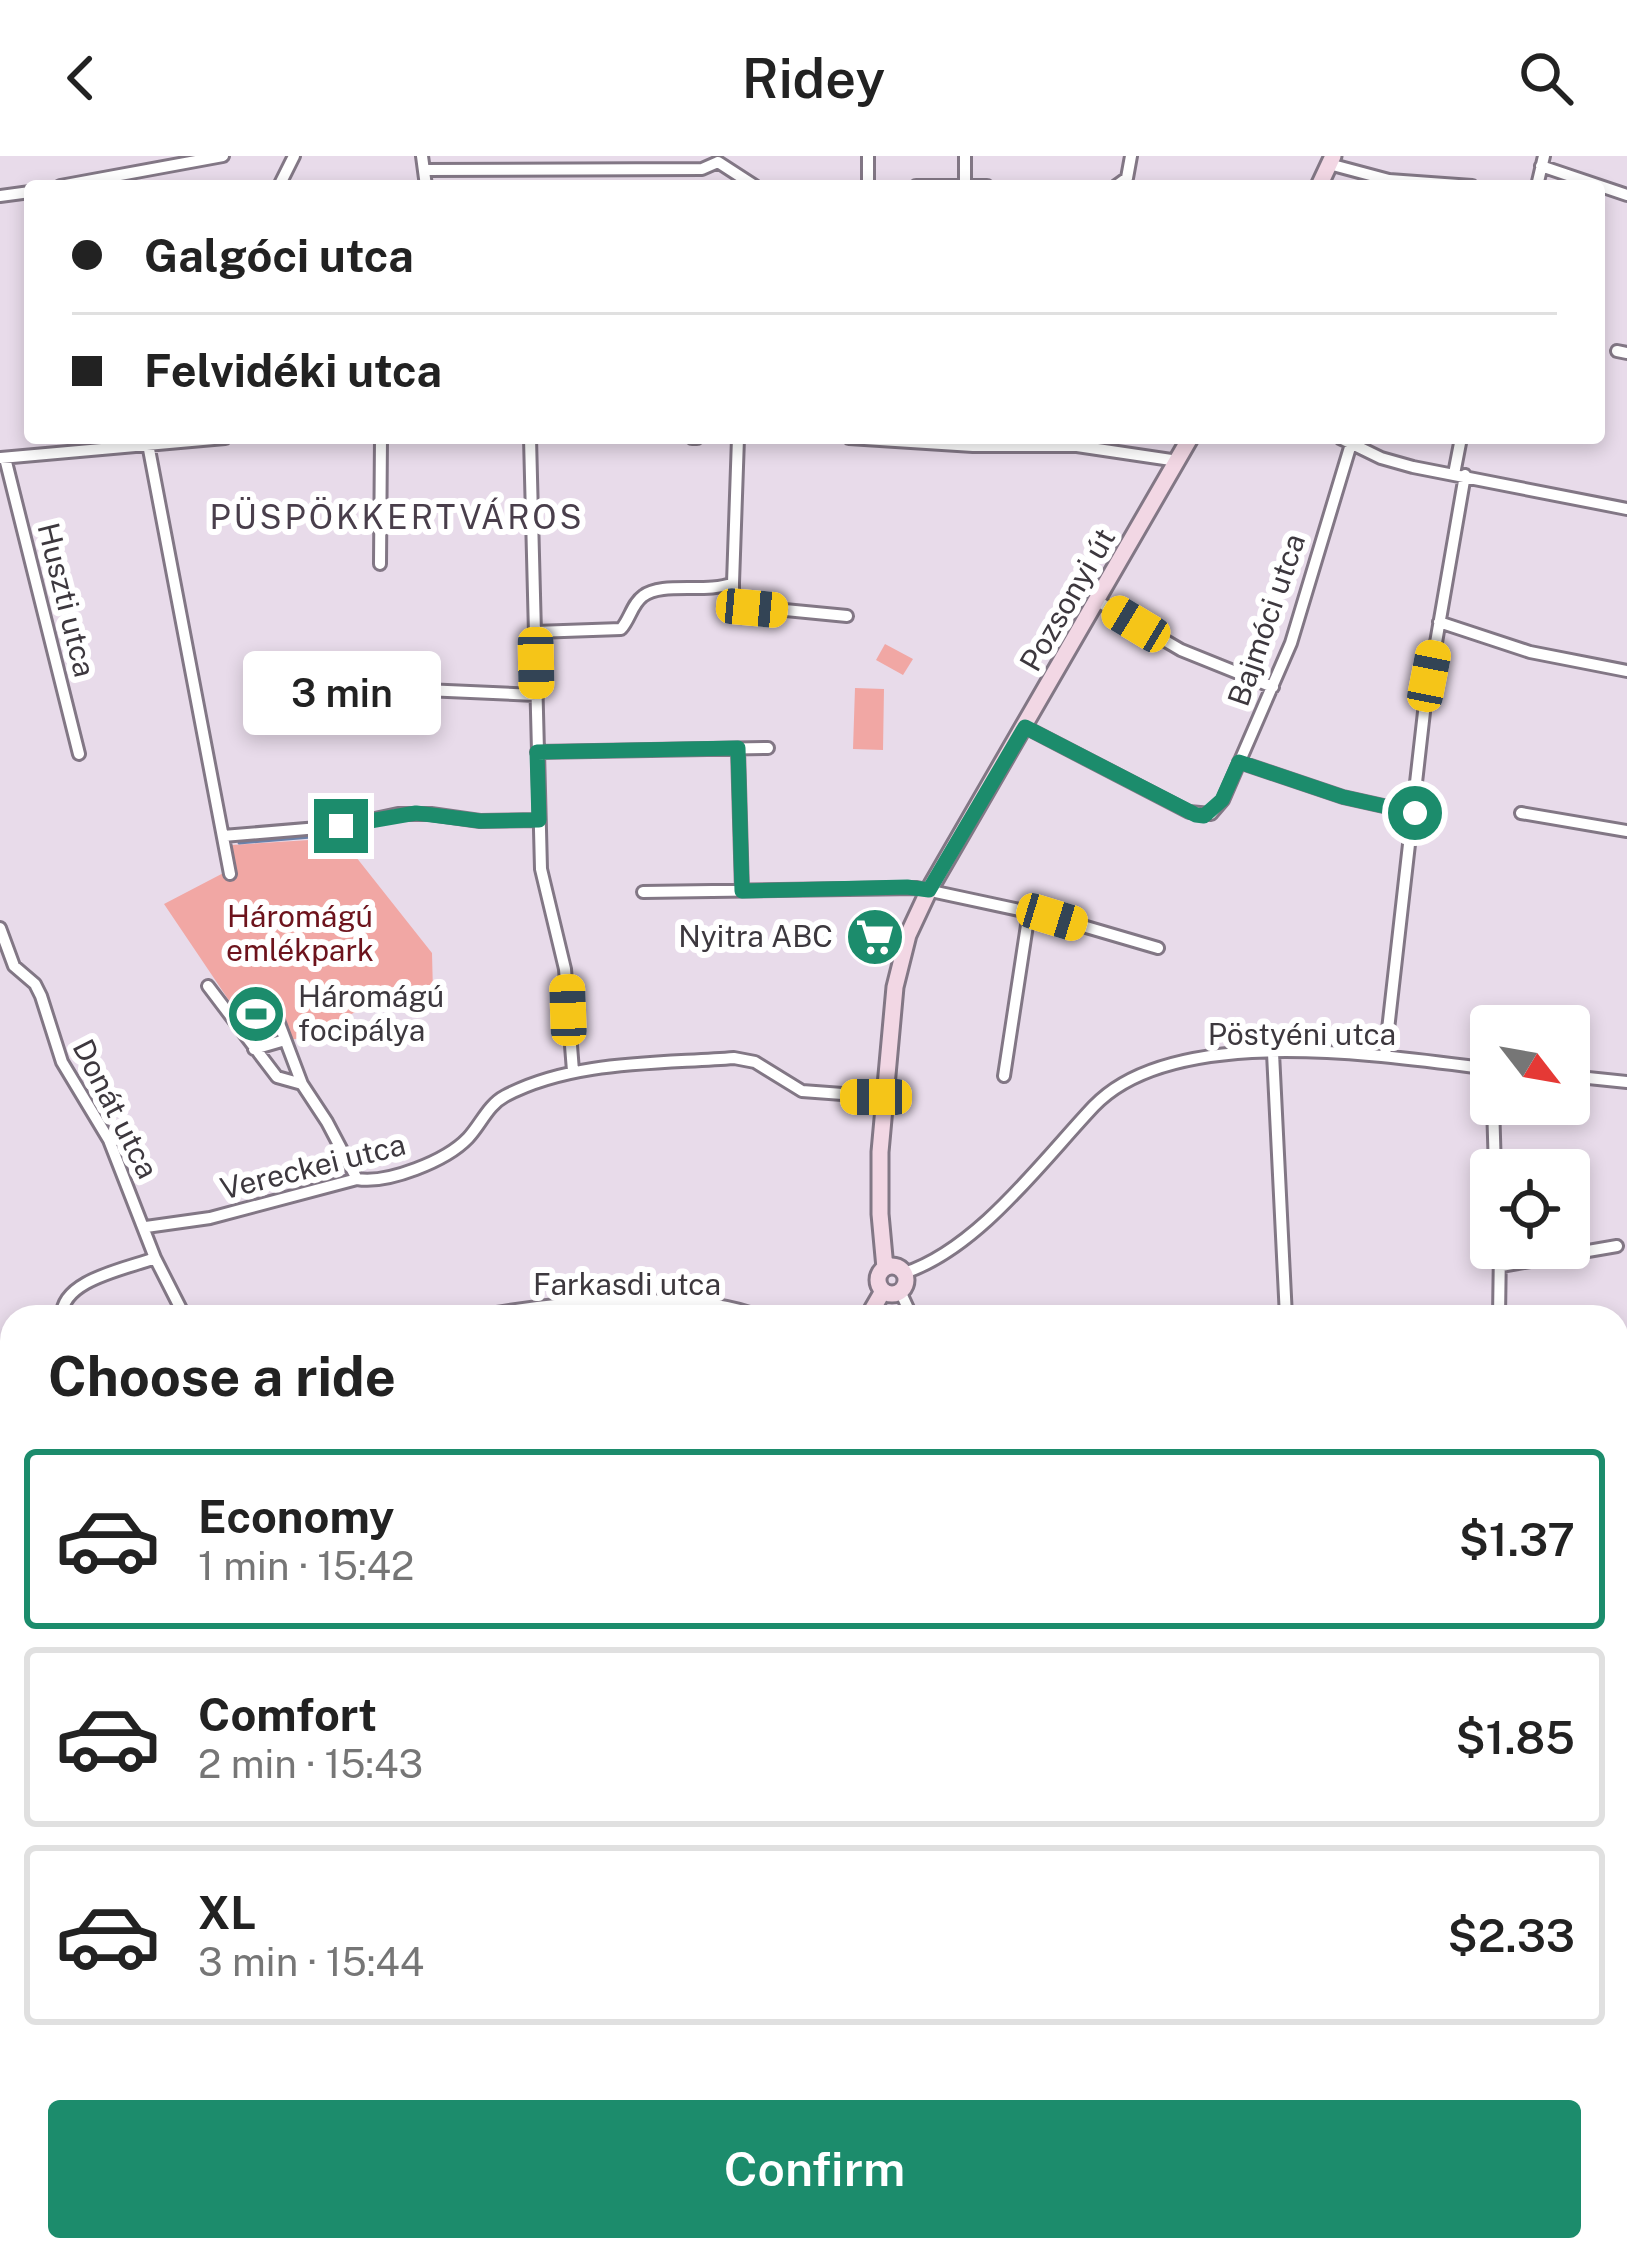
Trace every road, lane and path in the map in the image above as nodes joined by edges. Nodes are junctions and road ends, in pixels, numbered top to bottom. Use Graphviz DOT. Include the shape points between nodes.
graph roads {
  1 [pos="224,156"];
  2 [pos="717,159"];
  3 [pos="1331,160"];
  4 [pos="1543,161"];
  5 [pos="423,163"];
  6 [pos="93,180"];
  7 [pos="747,180"];
  8 [pos="1389,180"];
  9 [pos="1590,180"];
  10 [pos="125,444"];
  11 [pos="142,444"];
  12 [pos="381,444"];
  13 [pos="530,444"];
  14 [pos="738,444"];
  15 [pos="942,444"];
  16 [pos="1187,444"];
  17 [pos="1345,444"];
  18 [pos="1353,444"];
  19 [pos="1461,444"];
  20 [pos="3,458"];
  21 [pos="1178,461"];
  22 [pos="1459,474"];
  23 [pos="1627,509"];
  24 [pos="380,564"];
  25 [pos="733,583"];
  26 [pos="1099,602"];
  27 [pos="847,616"];
  28 [pos="1439,622"];
  29 [pos="535,632"];
  30 [pos="1627,671"];
  31 [pos="311,685"];
  32 [pos="1273,687"];
  33 [pos="536,695"];
  34 [pos="1025,727"];
  35 [pos="738,748"];
  36 [pos="768,748"];
  37 [pos="537,752"];
  38 [pos="79,754"];
  39 [pos="1239,762"];
  40 [pos="1415,813"];
  41 [pos="1521,813"];
  42 [pos="539,820"];
  43 [pos="1627,831"];
  44 [pos="223,836"];
  45 [pos="230,874"];
  46 [pos="929,890"];
  47 [pos="742,891"];
  48 [pos="643,892"];
  49 [pos="1029,912"];
  50 [pos="0,928"];
  51 [pos="1158,949"];
  52 [pos="208,986"];
  53 [pos="278,1018"];
  54 [pos="286,1040"];
  55 [pos="254,1049"];
  56 [pos="1273,1053"];
  57 [pos="1385,1056"];
  58 [pos="1470,1066"];
  59 [pos="573,1072"];
  60 [pos="1004,1076"];
  61 [pos="1590,1078"];
  62 [pos="1627,1082"];
  63 [pos="302,1084"];
  64 [pos="883,1097"];
  65 [pos="357,1179"];
  66 [pos="146,1227"];
  67 [pos="1617,1246"];
  68 [pos="1590,1251"];
  69 [pos="155,1258"];
  70 [pos="885,1268"];
  71 [pos="1501,1269"];
  72 [pos="904,1274"];
  73 [pos="892,1292"];
  74 [pos="639,1302"];
  75 [pos="62,1305"];
  76 [pos="179,1305"];
  77 [pos="605,1305"];
  78 [pos="639,1305"];
  79 [pos="719,1305"];
  80 [pos="880,1305"];
  81 [pos="902,1305"];
  82 [pos="1285,1305"];
  83 [pos="1499,1305"];
  1 -- 6 [label="street"];
  2 -- 5 [label="street" via="702,169"];
  2 -- 7 [label="street"];
  3 -- 8 [label="street"];
  4 -- 9 [label="street"];
  10 -- 20 [label="street"];
  11 -- 44 [label="street"];
  12 -- 24 [label="street"];
  13 -- 29 [label="street"];
  14 -- 25 [label="street"];
  15 -- 21 [label="street" via="1065,445"];
  16 -- 21 [label="street, Pozsonyi út"];
  17 -- 32 [label="street, Bajmóci utca"];
  18 -- 22 [label="street" via="1396,463"];
  19 -- 22 [label="street"];
  20 -- 38 [label="street, Huszti utca"];
  21 -- 26 [label="street, Pozsonyi út"];
  22 -- 23 [label="street"];
  22 -- 28 [label="street"];
  25 -- 27 [label="street" via="743,606"];
  25 -- 29 [label="street" via="653,590 621,629"];
  26 -- 32 [label="street" via="1181,650"];
  26 -- 34 [label="street, Pozsonyi út"];
  28 -- 30 [label="street" via="1530,652"];
  28 -- 40 [label="street"];
  29 -- 33 [label="street"];
  31 -- 33 [label="street"];
  32 -- 39 [label="street, Bajmóci utca"];
  33 -- 37 [label="street"];
  34 -- 39 [label="street, Bajmóci utca" via="1196,815 1218,808"];
  34 -- 46 [label="street, Pozsonyi út"];
  35 -- 36 [label="street"];
  35 -- 37 [label="street"];
  35 -- 47 [label="street"];
  37 -- 42 [label="street"];
  39 -- 40 [label="street"];
  40 -- 57 [label="street"];
  41 -- 43 [label="street"];
  42 -- 44 [label="street" via="416,813"];
  42 -- 59 [label="street" via="541,869 566,969"];
  44 -- 45 [label="street"];
  46 -- 47 [label="street"];
  46 -- 49 [label="street"];
  46 -- 64 [label="street, Pozsonyi út" via="900,961"];
  47 -- 48 [label="street"];
  49 -- 51 [label="street"];
  49 -- 60 [label="street"];
  50 -- 66 [label="street, Donát utca" via="14,966 41,995 62,1062 109,1140"];
  52 -- 55 [label="street"];
  53 -- 54 [label="street"];
  54 -- 55 [label="street"];
  54 -- 63 [label="street"];
  55 -- 63 [label="street" via="277,1077"];
  56 -- 57 [label="street, Pöstyéni utca"];
  56 -- 72 [label="street, Pöstyéni utca" via="1137,1073 945,1253"];
  56 -- 82 [label="street"];
  57 -- 58 [label="street, Pöstyéni utca"];
  59 -- 64 [label="street, Vereckei utca" via="734,1058 802,1091"];
  59 -- 65 [label="street, Vereckei utca" via="500,1099 466,1140 410,1171"];
  61 -- 62 [label="street"];
  63 -- 65 [label="street"];
  64 -- 70 [label="street, Pozsonyi út"];
  65 -- 66 [label="street, Vereckei utca" via="210,1219"];
  66 -- 69 [label="street, Donát utca"];
  67 -- 68 [label="street"];
  69 -- 75 [label="street" via="74,1289"];
  69 -- 76 [label="street, Donát utca"];
  70 -- 72 [label="street"];
  70 -- 73 [label="street" via="878,1277"];
  71 -- 83 [label="street"];
  72 -- 73 [label="street"];
  73 -- 80 [label="street"];
  73 -- 81 [label="street"];
  74 -- 77 [label="street, Farkasdi utca"];
  74 -- 78 [label="street"];
  74 -- 79 [label="street, Farkasdi utca"];
}
